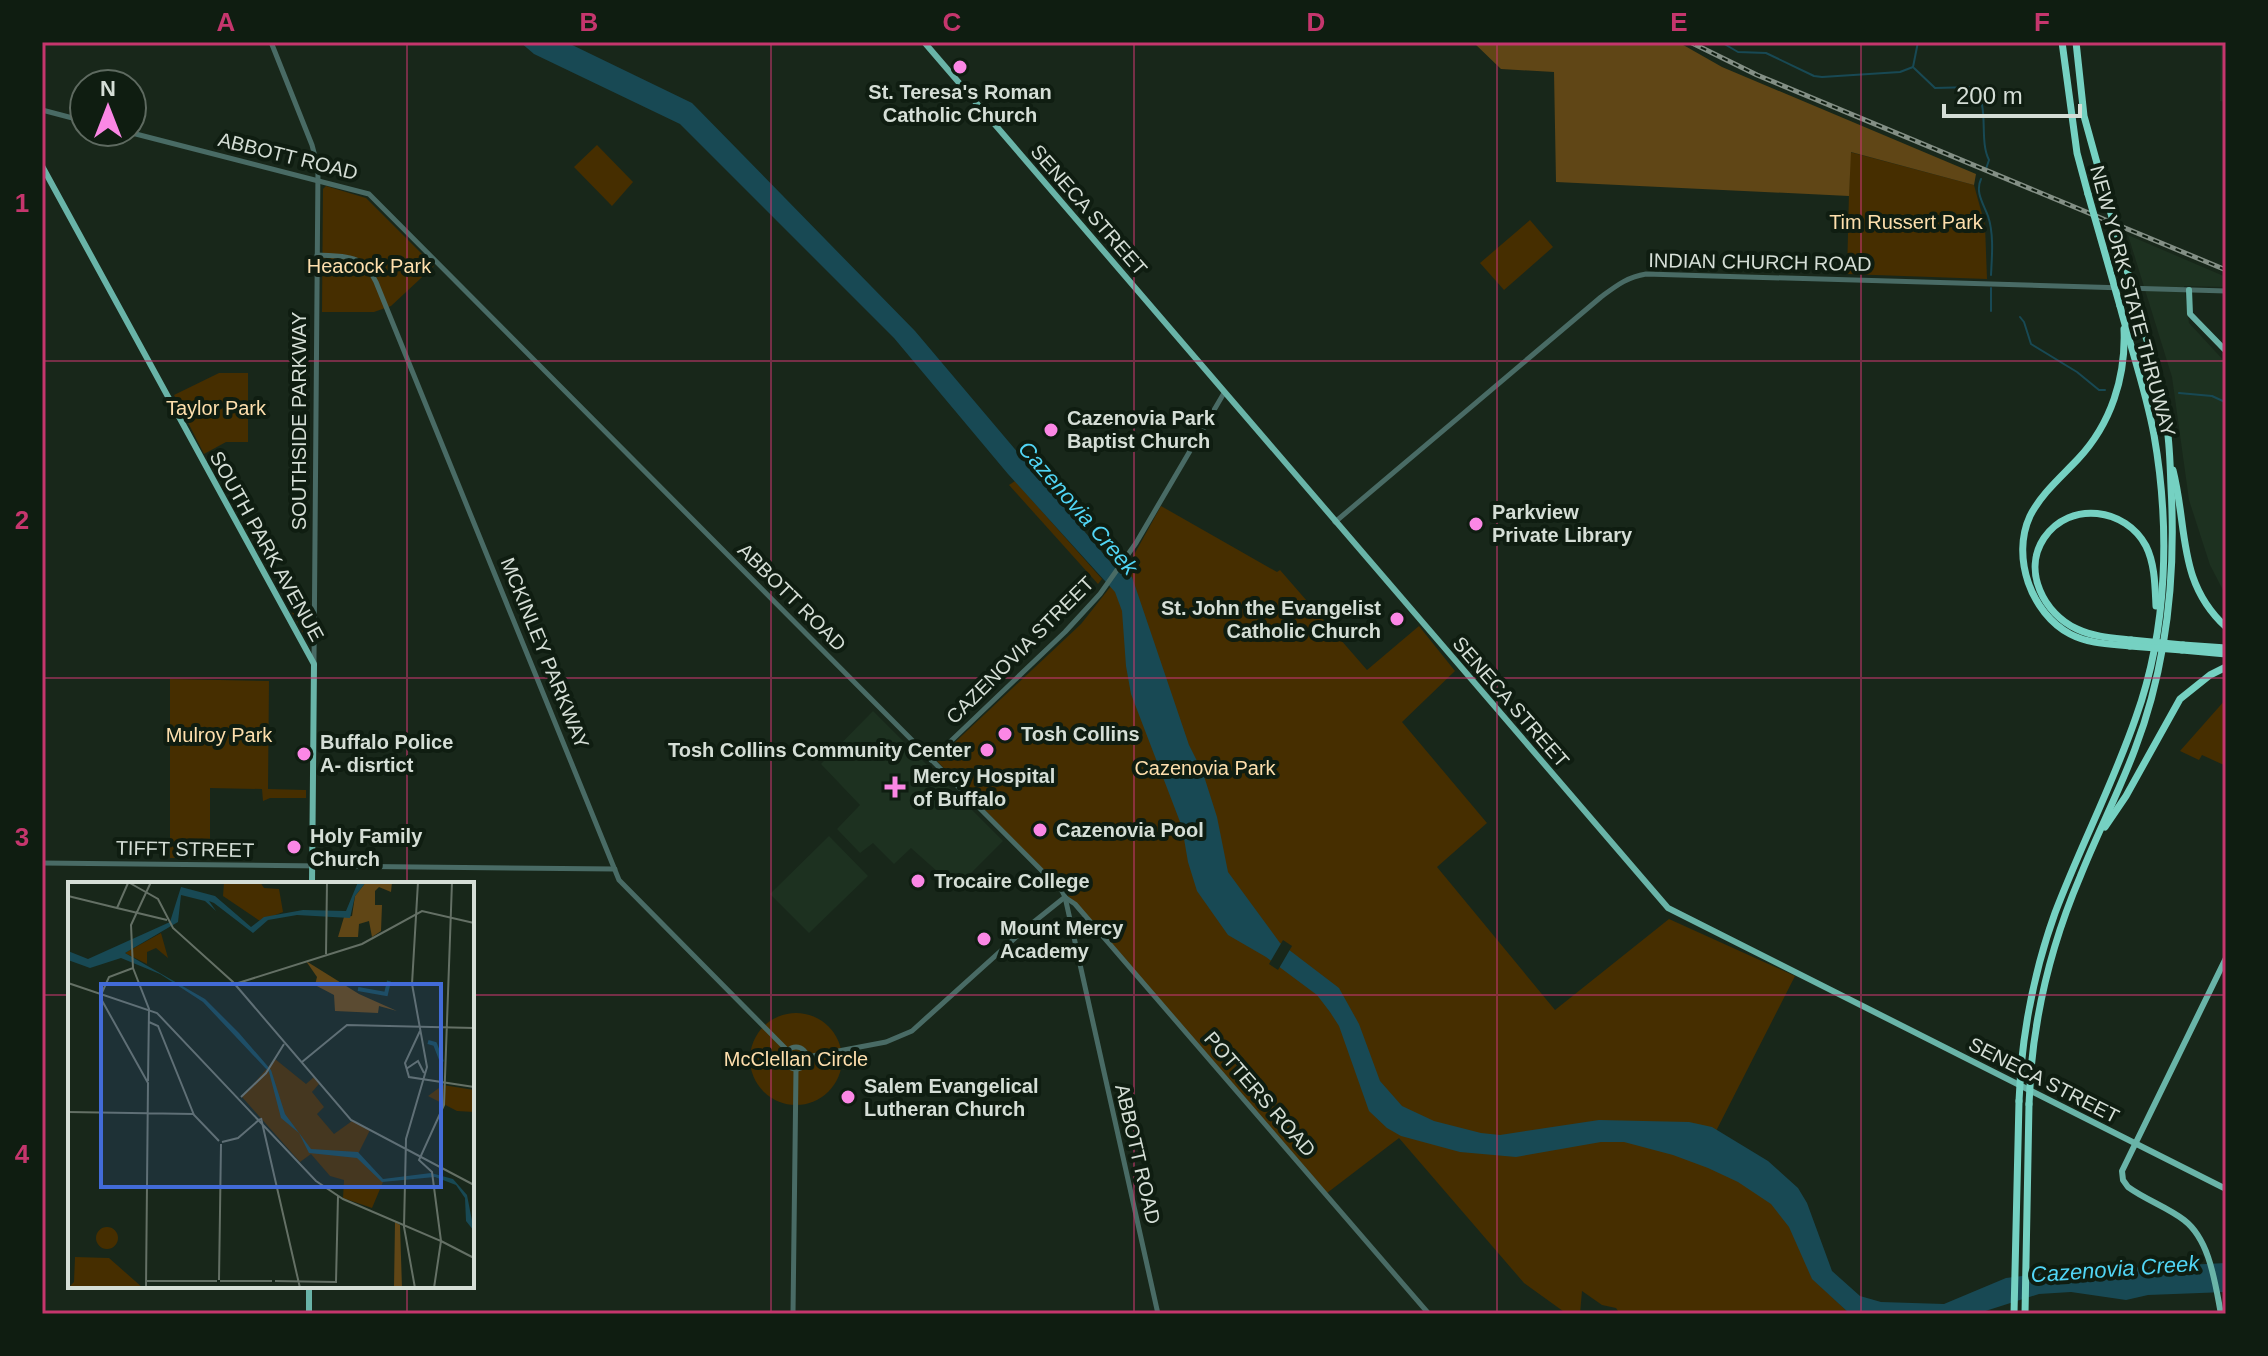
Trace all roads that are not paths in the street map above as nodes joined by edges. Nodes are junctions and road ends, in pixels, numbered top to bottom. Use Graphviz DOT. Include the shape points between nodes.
graph roads {
  1 [pos="271,42"];
  2 [pos="924,42"];
  3 [pos="2062,42"];
  4 [pos="2076,42"];
  5 [pos="42,110"];
  6 [pos="68,117"];
  7 [pos="148,137"];
  8 [pos="42,166"];
  9 [pos="318,179"];
  10 [pos="317,255"];
  11 [pos="2189,290"];
  12 [pos="2226,291"];
  13 [pos="2123,319"];
  14 [pos="2226,351"];
  15 [pos="1224,393"];
  16 [pos="2171,463"];
  17 [pos="1335,522"];
  18 [pos="2158,619"];
  19 [pos="2226,627"];
  20 [pos="2131,643"];
  21 [pos="2226,651"];
  22 [pos="314,664"];
  23 [pos="2226,667"];
  24 [pos="931,760"];
  25 [pos="2094,842"];
  26 [pos="42,863"];
  27 [pos="312,867"];
  28 [pos="615,869"];
  29 [pos="312,882"];
  30 [pos="1065,897"];
  31 [pos="2226,958"];
  32 [pos="788,1051"];
  33 [pos="807,1057"];
  34 [pos="796,1069"];
  35 [pos="2134,1143"];
  36 [pos="2226,1189"];
  37 [pos="309,1288"];
  38 [pos="309,1314"];
  39 [pos="793,1314"];
  40 [pos="1158,1314"];
  41 [pos="1429,1314"];
  42 [pos="2014,1314"];
  43 [pos="2025,1314"];
  44 [pos="2221,1314"];
  1 -- 9 [label="street" via="312,145"];
  2 -- 15 [label="main road, SENECA STREET"];
  3 -- 13 [label="highway, NEW YORK STATE THRUWAY, bridge" via="2077,153"];
  4 -- 16 [label="highway, NEW YORK STATE THRUWAY, bridge" via="2084,116 2156,369"];
  5 -- 6 [label="street"];
  7 -- 9 [label="street, ABBOTT ROAD"];
  8 -- 22 [label="main road, SOUTH PARK AVENUE"];
  9 -- 10 [label="street, SOUTHSIDE PARKWAY"];
  9 -- 24 [label="street, ABBOTT ROAD" via="369,194"];
  10 -- 22 [label="street, SOUTHSIDE PARKWAY"];
  10 -- 28 [label="street, MCKINLEY PARKWAY" via="356,258 376,282"];
  11 -- 12 [label="street, INDIAN CHURCH ROAD"];
  11 -- 14 [label="main road" via="2190,314"];
  11 -- 17 [label="street, INDIAN CHURCH ROAD" via="1633,277 1618,283"];
  13 -- 18 [label="highway, NEW YORK STATE THRUWAY" via="2159,467 2164,526"];
  13 -- 20 [label="highway" via="2115,398 2094,440 2030,516 2023,558 2034,596 2061,628 2085,640"];
  15 -- 17 [label="main road, SENECA STREET"];
  15 -- 24 [label="street, CAZENOVIA STREET" via="1106,586"];
  16 -- 19 [label="highway" via="2189,571 2200,597"];
  16 -- 25 [label="highway, NEW YORK STATE THRUWAY" via="2173,558 2154,692"];
  17 -- 35 [label="main road, SENECA STREET" via="1668,908"];
  18 -- 20 [label="highway" via="2151,560 2127,523 2088,513 2053,528 2035,568 2042,597 2052,611 2080,630"];
  18 -- 42 [label="highway, NEW YORK STATE THRUWAY, bridge" via="2137,715 2055,912 2025,1030"];
  20 -- 21 [label="highway, bridge"];
  22 -- 27 [label="main road, SOUTH PARK AVENUE"];
  23 -- 25 [label="highway" via="2180,699"];
  24 -- 30 [label="street, ABBOTT ROAD"];
  25 -- 43 [label="highway, NEW YORK STATE THRUWAY, bridge" via="2045,978 2034,1034"];
  26 -- 27 [label="street, TIFFT STREET"];
  27 -- 28 [label="street, TIFFT STREET"];
  27 -- 29 [label="main road, SOUTH PARK AVENUE"];
  28 -- 32 [label="street, MCKINLEY PARKWAY" via="622,884"];
  30 -- 33 [label="street" via="912,1031 886,1042"];
  30 -- 40 [label="street, ABBOTT ROAD"];
  30 -- 41 [label="street, POTTERS ROAD"];
  31 -- 35 [label="main road"];
  32 -- 33 [label="street" via="800,1048"];
  32 -- 34 [label="street" via="786,1063"];
  33 -- 34 [label="street"];
  34 -- 39 [label="street"];
  35 -- 36 [label="main road, SENECA STREET"];
  35 -- 44 [label="main road" via="2123,1166 2125,1184 2197,1234"];
  37 -- 38 [label="main road"];
}
